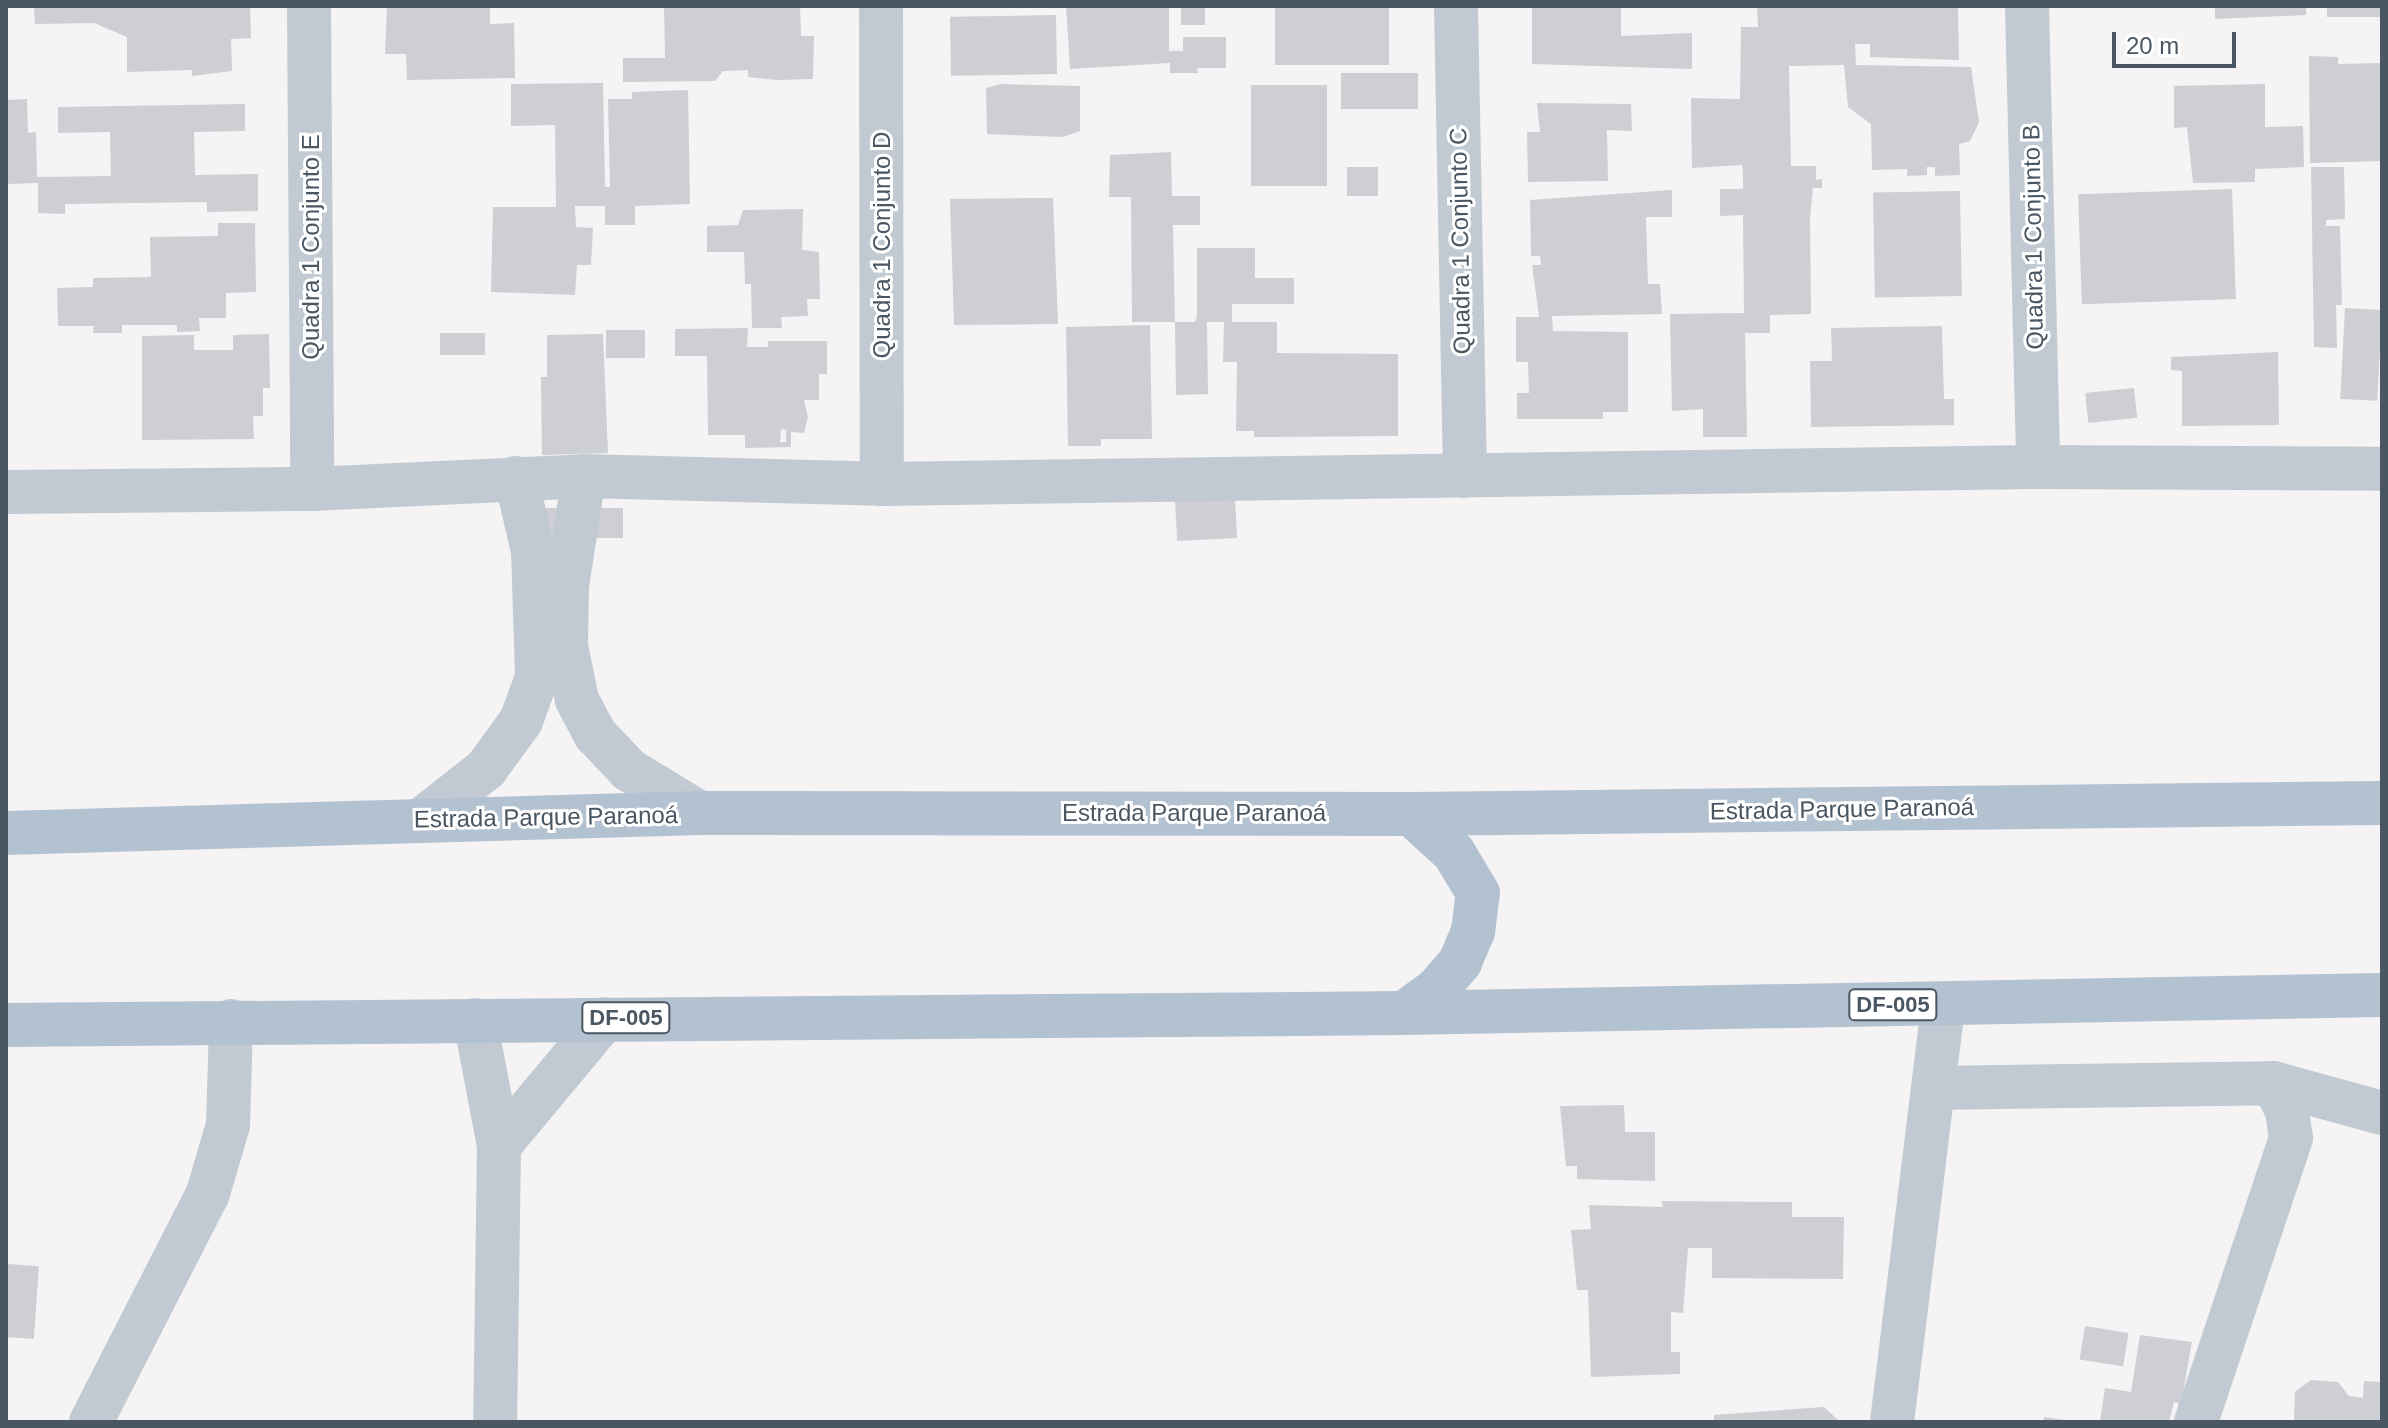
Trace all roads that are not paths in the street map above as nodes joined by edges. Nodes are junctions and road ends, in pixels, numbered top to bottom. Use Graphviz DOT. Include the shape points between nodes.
graph roads {
  1 [pos="309,6"];
  2 [pos="881,6"];
  3 [pos="1456,6"];
  4 [pos="2027,6"];
  5 [pos="2038,467"];
  6 [pos="2382,469"];
  7 [pos="584,476"];
  8 [pos="1465,476"];
  9 [pos="516,478"];
  10 [pos="882,484"];
  11 [pos="312,489"];
  12 [pos="6,492"];
  13 [pos="2382,803"];
  14 [pos="700,813"];
  15 [pos="1411,814"];
  16 [pos="421,820"];
  17 [pos="6,833"];
  18 [pos="2382,995"];
  19 [pos="1943,1004"];
  20 [pos="1404,1013"];
  21 [pos="605,1019"];
  22 [pos="475,1020"];
  23 [pos="231,1021"];
  24 [pos="6,1025"];
  25 [pos="2273,1083"];
  26 [pos="1933,1088"];
  27 [pos="2382,1113"];
  28 [pos="499,1146"];
  29 [pos="91,1422"];
  30 [pos="495,1422"];
  31 [pos="1892,1422"];
  32 [pos="2196,1422"];
  1 -- 11 [label="street, Quadra 1 Conjunto E"];
  2 -- 10 [label="street, Quadra 1 Conjunto D"];
  3 -- 8 [label="street, Quadra 1 Conjunto C"];
  4 -- 5 [label="street, Quadra 1 Conjunto B"];
  5 -- 6 [label="street"];
  5 -- 8 [label="street"];
  7 -- 9 [label="street"];
  7 -- 10 [label="street"];
  7 -- 14 [label="street" via="567,586 566,646 577,700 596,735 629,770"];
  8 -- 10 [label="street"];
  9 -- 11 [label="street"];
  9 -- 16 [label="street" via="533,551 537,677 521,721 486,769"];
  11 -- 12 [label="street"];
  13 -- 15 [label="main road, Estrada Parque Paranoá"];
  14 -- 15 [label="main road, Estrada Parque Paranoá"];
  14 -- 16 [label="main road, Estrada Parque Paranoá"];
  15 -- 20 [label="main road" via="1454,853 1478,893 1473,932 1460,962 1436,990"];
  16 -- 17 [label="main road, Estrada Parque Paranoá"];
  18 -- 19 [label="main road, DF-005"];
  19 -- 20 [label="main road, DF-005"];
  19 -- 26 [label="street"];
  20 -- 21 [label="main road, DF-005"];
  21 -- 22 [label="main road, DF-005"];
  21 -- 28 [label="street"];
  22 -- 23 [label="main road, DF-005"];
  22 -- 28 [label="street"];
  23 -- 24 [label="main road, DF-005"];
  23 -- 29 [label="street" via="228,1125 208,1193"];
  25 -- 26 [label="street"];
  25 -- 27 [label="street"];
  25 -- 32 [label="street" via="2287,1111 2291,1138"];
  26 -- 31 [label="street"];
  28 -- 30 [label="street"];
}
